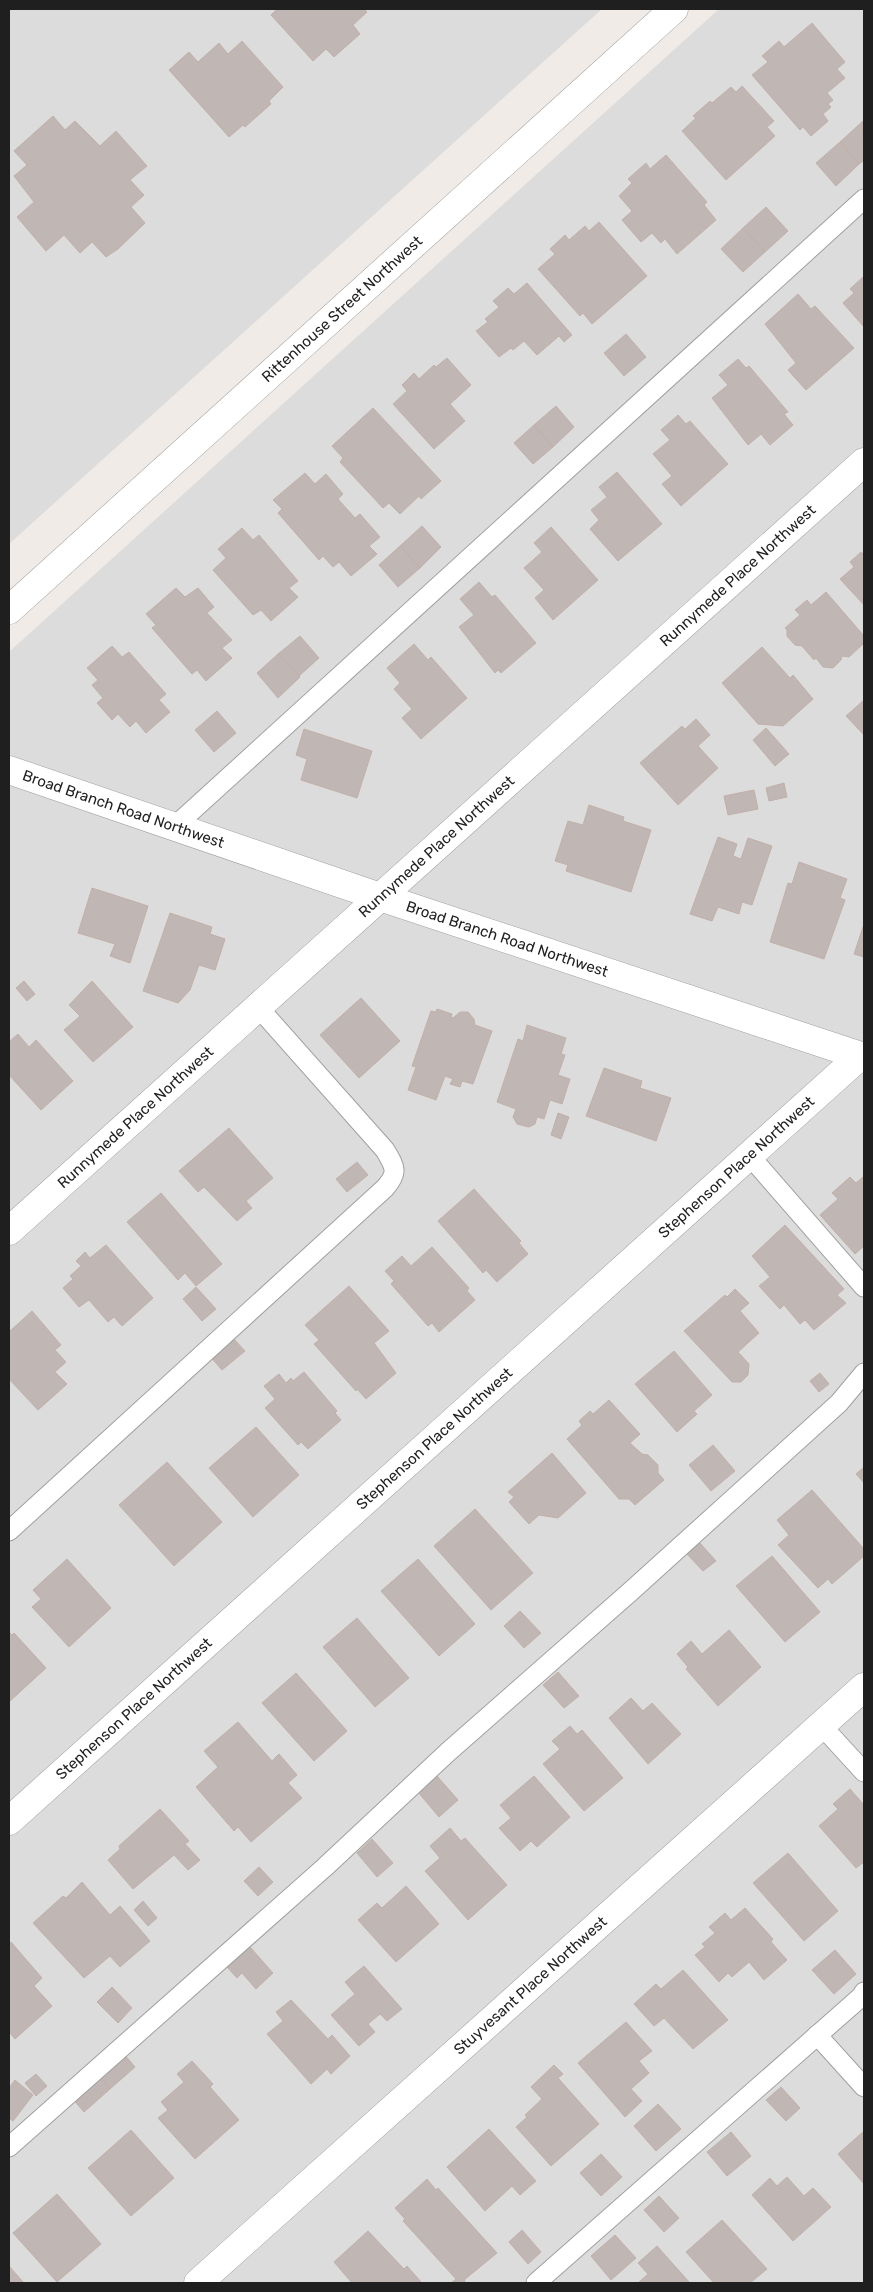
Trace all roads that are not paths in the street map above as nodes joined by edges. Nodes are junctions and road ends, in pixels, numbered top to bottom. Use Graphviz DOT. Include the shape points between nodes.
graph roads {
  1 [pos="674,9"];
  2 [pos="864,199"];
  3 [pos="864,462"];
  4 [pos="9,610"];
  5 [pos="9,770"];
  6 [pos="174,827"];
  7 [pos="380,897"];
  8 [pos="258,1007"];
  9 [pos="862,1057"];
  10 [pos="748,1154"];
  11 [pos="9,1231"];
  12 [pos="864,1287"];
  13 [pos="864,1373"];
  14 [pos="9,1531"];
  15 [pos="864,1686"];
  16 [pos="821,1725"];
  17 [pos="864,1772"];
  18 [pos="9,1821"];
  19 [pos="864,1992"];
  20 [pos="817,2036"];
  21 [pos="864,2087"];
  22 [pos="9,2147"];
  23 [pos="198,2283"];
  24 [pos="536,2283"];
  1 -- 4 [label="street, Rittenhouse Street Northwest"];
  2 -- 6 [label="lane"];
  3 -- 7 [label="street, Runnymede Place Northwest"];
  5 -- 6 [label="street, Broad Branch Road Northwest"];
  6 -- 7 [label="street, Broad Branch Road Northwest"];
  7 -- 8 [label="street, Runnymede Place Northwest"];
  7 -- 9 [label="street, Broad Branch Road Northwest"];
  8 -- 11 [label="street, Runnymede Place Northwest"];
  8 -- 14 [label="lane" via="385,1150 394,1167 394,1178"];
  9 -- 10 [label="street, Stephenson Place Northwest"];
  10 -- 12 [label="lane"];
  10 -- 18 [label="street, Stephenson Place Northwest"];
  13 -- 22 [label="lane" via="839,1403"];
  15 -- 16 [label="street, Stuyvesant Place Northwest"];
  16 -- 17 [label="lane"];
  16 -- 23 [label="street, Stuyvesant Place Northwest"];
  19 -- 20 [label="lane"];
  20 -- 21 [label="lane"];
  20 -- 24 [label="lane"];
}
